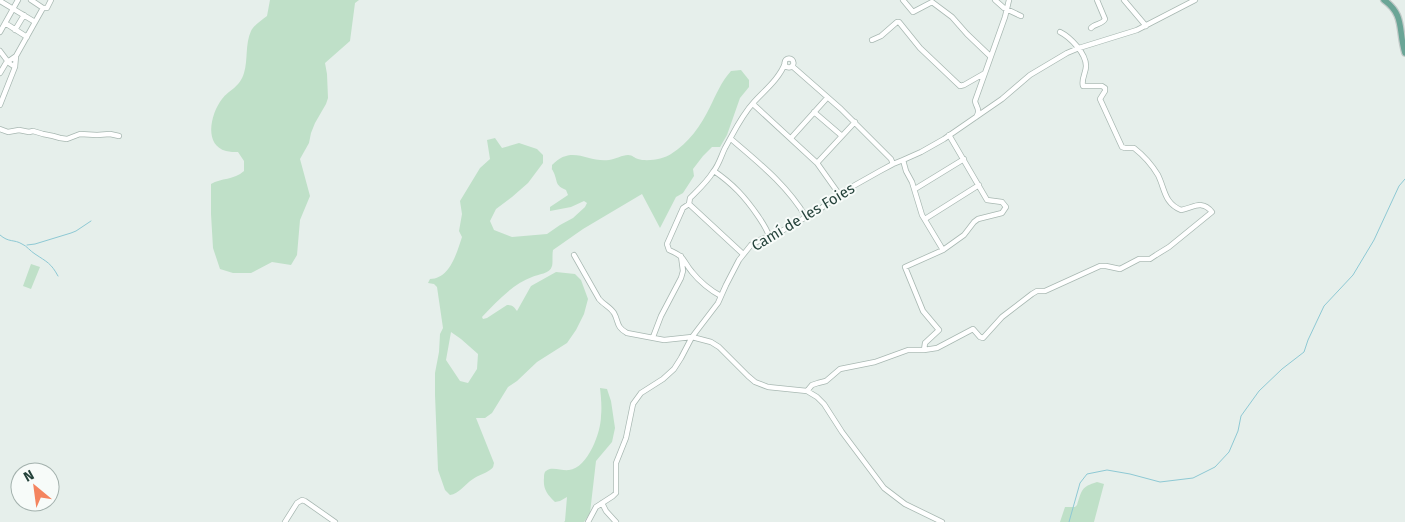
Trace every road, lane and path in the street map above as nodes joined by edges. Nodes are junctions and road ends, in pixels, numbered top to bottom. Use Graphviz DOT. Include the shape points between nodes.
graph roads {
  1 [pos="18,0"];
  2 [pos="31,0"];
  3 [pos="51,0"];
  4 [pos="903,0"];
  5 [pos="995,0"];
  6 [pos="1008,0"];
  7 [pos="1097,0"];
  8 [pos="1124,0"];
  9 [pos="1195,0"];
  10 [pos="1384,0"];
  11 [pos="1,2"];
  12 [pos="43,8"];
  13 [pos="13,9"];
  14 [pos="1007,9"];
  15 [pos="24,15"];
  16 [pos="1021,16"];
  17 [pos="35,22"];
  18 [pos="5,23"];
  19 [pos="1146,26"];
  20 [pos="1091,28"];
  21 [pos="15,30"];
  22 [pos="0,32"];
  23 [pos="1060,32"];
  24 [pos="27,37"];
  25 [pos="872,40"];
  26 [pos="1079,48"];
  27 [pos="0,50"];
  28 [pos="1405,53"];
  29 [pos="16,56"];
  30 [pos="990,56"];
  31 [pos="8,61"];
  32 [pos="785,63"];
  33 [pos="15,65"];
  34 [pos="791,67"];
  35 [pos="0,73"];
  36 [pos="985,73"];
  37 [pos="779,75"];
  38 [pos="828,98"];
  39 [pos="753,104"];
  40 [pos="0,105"];
  41 [pos="814,112"];
  42 [pos="976,118"];
  43 [pos="855,122"];
  44 [pos="0,129"];
  45 [pos="949,135"];
  46 [pos="119,136"];
  47 [pos="842,136"];
  48 [pos="791,138"];
  49 [pos="731,139"];
  50 [pos="964,159"];
  51 [pos="904,160"];
  52 [pos="817,163"];
  53 [pos="893,164"];
  54 [pos="714,171"];
  55 [pos="978,185"];
  56 [pos="915,189"];
  57 [pos="839,194"];
  58 [pos="689,204"];
  59 [pos="806,217"];
  60 [pos="925,219"];
  61 [pos="769,236"];
  62 [pos="943,250"];
  63 [pos="743,254"];
  64 [pos="574,255"];
  65 [pos="681,256"];
  66 [pos="721,296"];
  67 [pos="653,337"];
  68 [pos="692,337"];
  69 [pos="924,350"];
  70 [pos="808,391"];
  71 [pos="602,503"];
  72 [pos="285,522"];
  73 [pos="335,522"];
  74 [pos="588,522"];
  75 [pos="616,522"];
  76 [pos="942,522"];
  1 -- 13 [label="street"];
  2 -- 12 [label="street"];
  3 -- 12 [label="street"];
  4 -- 30 [label="street" via="913,12 932,2 952,17"];
  5 -- 14 [label="street"];
  6 -- 14 [label="street"];
  7 -- 20 [label="street" via="1105,19"];
  8 -- 19 [label="street"];
  9 -- 19 [label="street, Camí de les Foies"];
  10 -- 28 [label="main road" via="1398,13"];
  11 -- 13 [label="street"];
  12 -- 17 [label="street"];
  13 -- 15 [label="street"];
  13 -- 18 [label="street"];
  14 -- 16 [label="street"];
  14 -- 30 [label="street"];
  15 -- 17 [label="street"];
  15 -- 21 [label="street"];
  17 -- 24 [label="street"];
  18 -- 21 [label="street"];
  18 -- 22 [label="street"];
  19 -- 26 [label="street, Camí de les Foies"];
  21 -- 24 [label="street"];
  23 -- 26 [label="street"];
  24 -- 29 [label="street"];
  25 -- 36 [label="street" via="899,22 920,48 959,85"];
  26 -- 42 [label="street, Camí de les Foies" via="1030,75"];
  26 -- 69 [label="street" via="1086,66 1083,86 1105,88 1100,99 1122,147 1134,148 1152,167 1172,205 1181,210 1204,205 1212,212 1169,248 1150,259 1139,259 1120,269 1100,266 1045,291 1037,291 1002,317 983,338 973,329 937,348"];
  27 -- 31 [label="street"];
  29 -- 31 [label="street"];
  29 -- 33 [label="street"];
  30 -- 36 [label="street"];
  31 -- 33 [label="street"];
  31 -- 35 [label="street"];
  32 -- 34 [label="street" via="786,67"];
  32 -- 34 [label="street" via="787,59 791,60"];
  32 -- 37 [label="street"];
  33 -- 40 [label="street"];
  34 -- 37 [label="street"];
  34 -- 38 [label="street"];
  36 -- 42 [label="street" via="975,101 979,110"];
  37 -- 39 [label="street"];
  38 -- 41 [label="street"];
  38 -- 43 [label="street"];
  39 -- 48 [label="street"];
  39 -- 49 [label="street"];
  41 -- 47 [label="street"];
  41 -- 48 [label="street"];
  42 -- 45 [label="street, Camí de les Foies"];
  43 -- 47 [label="street"];
  43 -- 53 [label="street"];
  44 -- 46 [label="street" via="8,132 33,131 67,139 80,134"];
  45 -- 50 [label="street"];
  45 -- 51 [label="street, Camí de les Foies"];
  47 -- 52 [label="street"];
  48 -- 52 [label="street"];
  49 -- 54 [label="street"];
  49 -- 59 [label="street" via="784,186"];
  50 -- 55 [label="street"];
  50 -- 56 [label="street"];
  51 -- 53 [label="street, Camí de les Foies"];
  51 -- 56 [label="street"];
  52 -- 57 [label="street"];
  53 -- 57 [label="street, Camí de les Foies"];
  54 -- 58 [label="street" via="690,198"];
  54 -- 61 [label="street" via="742,194"];
  55 -- 60 [label="street"];
  55 -- 62 [label="street" via="987,200 1002,202 1005,210 998,215 978,219 964,235"];
  56 -- 60 [label="street"];
  57 -- 59 [label="street, Camí de les Foies"];
  58 -- 63 [label="street"];
  58 -- 65 [label="street" via="682,208 667,244 669,250"];
  59 -- 61 [label="street, Camí de les Foies"];
  60 -- 62 [label="street"];
  61 -- 63 [label="street, Camí de les Foies" via="755,242"];
  62 -- 69 [label="street" via="905,267 923,311 938,330 923,345"];
  63 -- 66 [label="street, Camí de les Foies"];
  64 -- 67 [label="street" via="620,328"];
  65 -- 66 [label="street" via="693,273"];
  65 -- 67 [label="street" via="681,278"];
  66 -- 68 [label="street, Camí de les Foies"];
  67 -- 68 [label="street" via="666,340"];
  68 -- 70 [label="street" via="719,347 748,376 762,385"];
  68 -- 71 [label="street, Camí de les Foies" via="671,372 641,393 633,404 626,438 616,464 616,491"];
  69 -- 70 [label="street" via="908,350 875,362 840,369"];
  70 -- 76 [label="street" via="824,404 884,488 905,504"];
  71 -- 74 [label="street, Camí de les Foies"];
  71 -- 75 [label="street"];
  72 -- 73 [label="street" via="302,500"];
}
